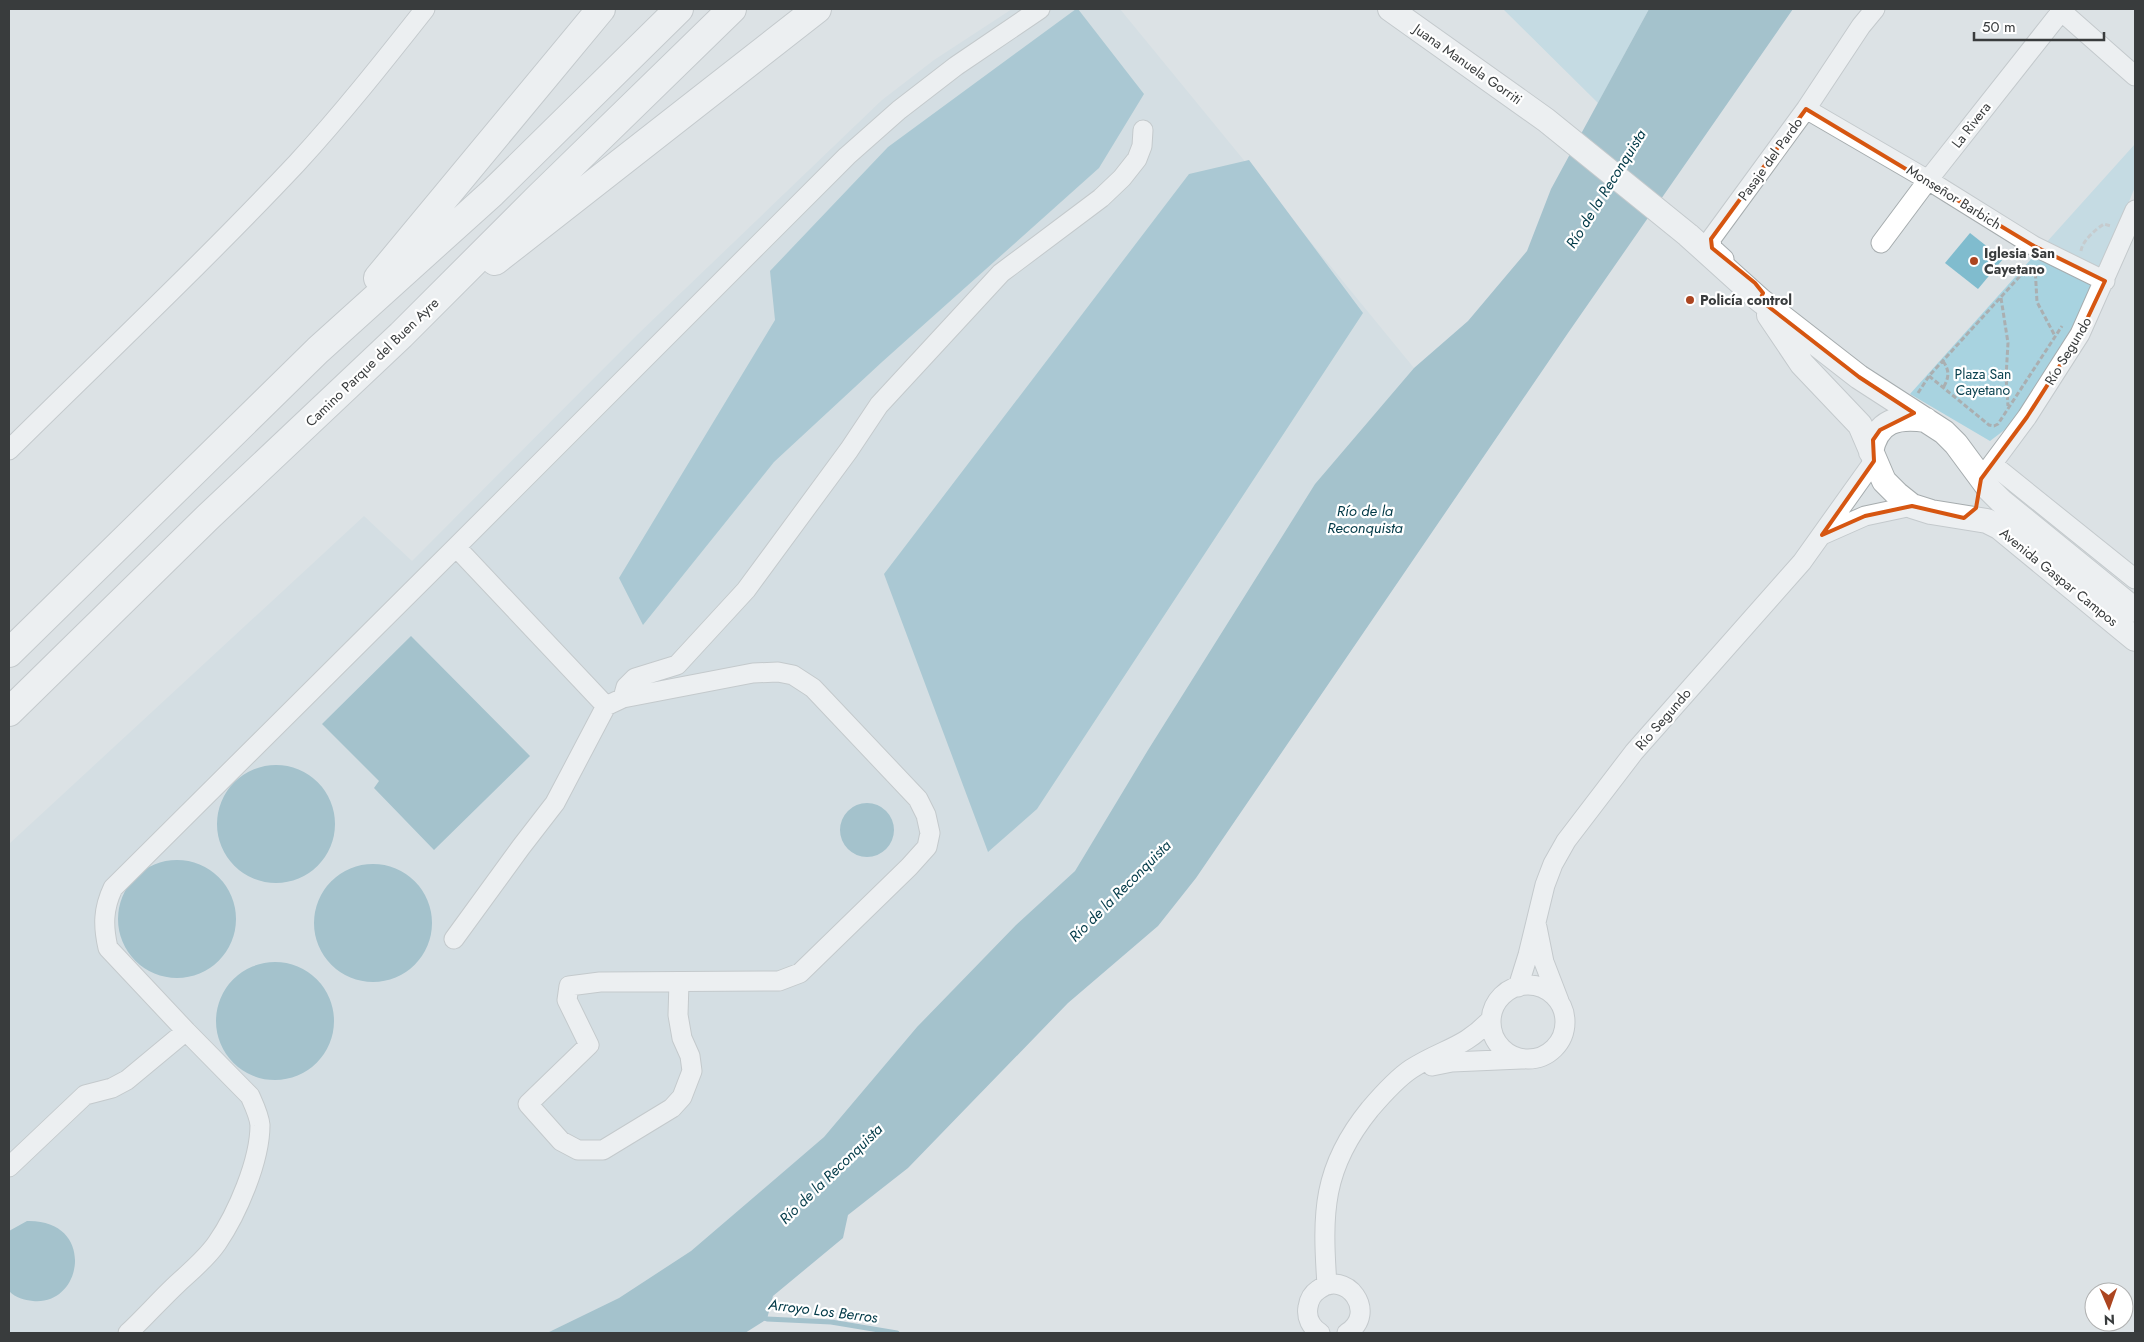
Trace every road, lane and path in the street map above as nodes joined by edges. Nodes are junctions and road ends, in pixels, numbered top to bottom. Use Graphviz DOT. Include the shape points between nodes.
graph roads {
  1 [pos="425,9"];
  2 [pos="601,9"];
  3 [pos="680,9"];
  4 [pos="732,9"];
  5 [pos="817,9"];
  6 [pos="1040,9"];
  7 [pos="1390,9"];
  8 [pos="1875,9"];
  9 [pos="2061,9"];
  10 [pos="2135,76"];
  11 [pos="1806,109"];
  12 [pos="1143,130"];
  13 [pos="1928,180"];
  14 [pos="2135,210"];
  15 [pos="2112,230"];
  16 [pos="1688,235"];
  17 [pos="1882,243"];
  18 [pos="2097,278"];
  19 [pos="2001,297"];
  20 [pos="1760,300"];
  21 [pos="2064,323"];
  22 [pos="401,335"];
  23 [pos="2054,336"];
  24 [pos="318,350"];
  25 [pos="1943,361"];
  26 [pos="1929,376"];
  27 [pos="1943,388"];
  28 [pos="2008,407"];
  29 [pos="1917,414"];
  30 [pos="9,450"];
  31 [pos="1872,457"];
  32 [pos="1986,472"];
  33 [pos="1912,506"];
  34 [pos="1964,518"];
  35 [pos="1822,534"];
  36 [pos="456,547"];
  37 [pos="2135,579"];
  38 [pos="2135,610"];
  39 [pos="2135,638"];
  40 [pos="9,653"];
  41 [pos="623,698"];
  42 [pos="606,706"];
  43 [pos="9,712"];
  44 [pos="1536,923"];
  45 [pos="454,939"];
  46 [pos="679,982"];
  47 [pos="1518,987"];
  48 [pos="1560,1005"];
  49 [pos="1491,1019"];
  50 [pos="186,1031"];
  51 [pos="1529,1059"];
  52 [pos="1409,1071"];
  53 [pos="9,1167"];
  54 [pos="1327,1285"];
  55 [pos="1316,1332"];
  56 [pos="1351,1332"];
  57 [pos="128,1333"];
  1 -- 30 [label="street" via="364,87 297,163"];
  2 -- 24 [label="highway"];
  3 -- 24 [label="highway" via="492,193"];
  4 -- 22 [label="highway, Camino Parque del Buen Ayre"];
  5 -- 22 [label="highway"];
  6 -- 36 [label="street" via="956,66 846,156"];
  7 -- 16 [label="main road, Juana Manuela Gorriti" via="1546,120"];
  8 -- 11 [label="street, Pasaje del Pardo"];
  9 -- 10 [label="street"];
  9 -- 13 [label="street, La Rivera"];
  11 -- 13 [label="street, Monseñor Barbich"];
  11 -- 20 [label="street, Pasaje del Pardo" via="1711,239 1712,248 1759,288 1763,293"];
  12 -- 41 [label="street" via="1137,159 1122,178 1101,198 1001,273 879,405 746,590 721,618 677,665 635,678 626,687"];
  13 -- 17 [label="street, La Rivera"];
  13 -- 18 [label="street, Monseñor Barbich" via="2034,246"];
  14 -- 18 [label="street, Río Segundo"];
  15 -- 18 [label="path" via="2111,226 2104,224 2082,246 2082,253 2097,260"];
  16 -- 20 [label="main road, Avenida Gaspar Campos"];
  18 -- 32 [label="street, Río Segundo" via="2080,334 2027,417"];
  19 -- 23 [label="path" via="2034,260 2037,302"];
  19 -- 25 [label="path"];
  19 -- 28 [label="path" via="2007,329"];
  20 -- 29 [label="main road, Avenida Gaspar Campos" via="1859,377"];
  20 -- 31 [label="main road, Avenida Gaspar Campos" via="1802,364 1860,425"];
  21 -- 23 [label="path"];
  22 -- 43 [label="highway, Camino Parque del Buen Ayre" via="207,518"];
  23 -- 28 [label="path"];
  24 -- 40 [label="highway"];
  25 -- 26 [label="path"];
  25 -- 27 [label="path" via="1948,381"];
  26 -- 27 [label="path"];
  26 -- 29 [label="path"];
  27 -- 28 [label="path" via="1989,425 1998,424"];
  29 -- 31 [label="main road" via="1886,424 1873,440"];
  29 -- 32 [label="main road, Avenida Gaspar Campos" via="1944,432"];
  31 -- 33 [label="main road, Avenida Gaspar Campos" via="1884,481"];
  31 -- 35 [label="street, Río Segundo"];
  32 -- 34 [label="main road" via="1976,508"];
  32 -- 37 [label="street"];
  32 -- 38 [label="main road, Avenida Gaspar Campos" via="2001,501"];
  33 -- 34 [label="main road, Avenida Gaspar Campos"];
  33 -- 35 [label="street" via="1865,516"];
  34 -- 39 [label="main road, Avenida Gaspar Campos" via="1987,521 1999,527"];
  35 -- 44 [label="street, Río Segundo" via="1802,562 1634,752 1566,841 1544,885"];
  36 -- 42 [label="street"];
  36 -- 50 [label="street" via="112,888 104,913 108,948"];
  41 -- 42 [label="street"];
  41 -- 46 [label="street" via="753,672 793,675 813,688 918,799 930,833 927,847 909,867 800,973 779,981"];
  42 -- 45 [label="street" via="556,803"];
  44 -- 47 [label="street, Río Segundo"];
  44 -- 48 [label="street, Río Segundo" via="1544,962"];
  46 -- 46 [label="street" via="600,982 569,986 567,1000 589,1046 528,1104 561,1141 578,1150 603,1150 672,1108 682,1097 692,1071 678,1015"];
  47 -- 48 [label="street" via="1542,988"];
  47 -- 49 [label="street" via="1501,997"];
  48 -- 51 [label="street" via="1565,1016 1560,1040 1552,1050"];
  49 -- 51 [label="street" via="1492,1031 1506,1052"];
  49 -- 52 [label="street" via="1468,1041 1432,1056"];
  50 -- 53 [label="street" via="127,1080 112,1088 84,1095"];
  50 -- 57 [label="street" via="250,1096 260,1124 258,1142 250,1175 234,1214 217,1243"];
  51 -- 52 [label="street" via="1452,1062"];
  52 -- 54 [label="street" via="1360,1121 1339,1156 1326,1200"];
  54 -- 55 [label="street" via="1314,1294 1307,1308"];
  54 -- 56 [label="street" via="1345,1287 1358,1300 1360,1317"];
}
